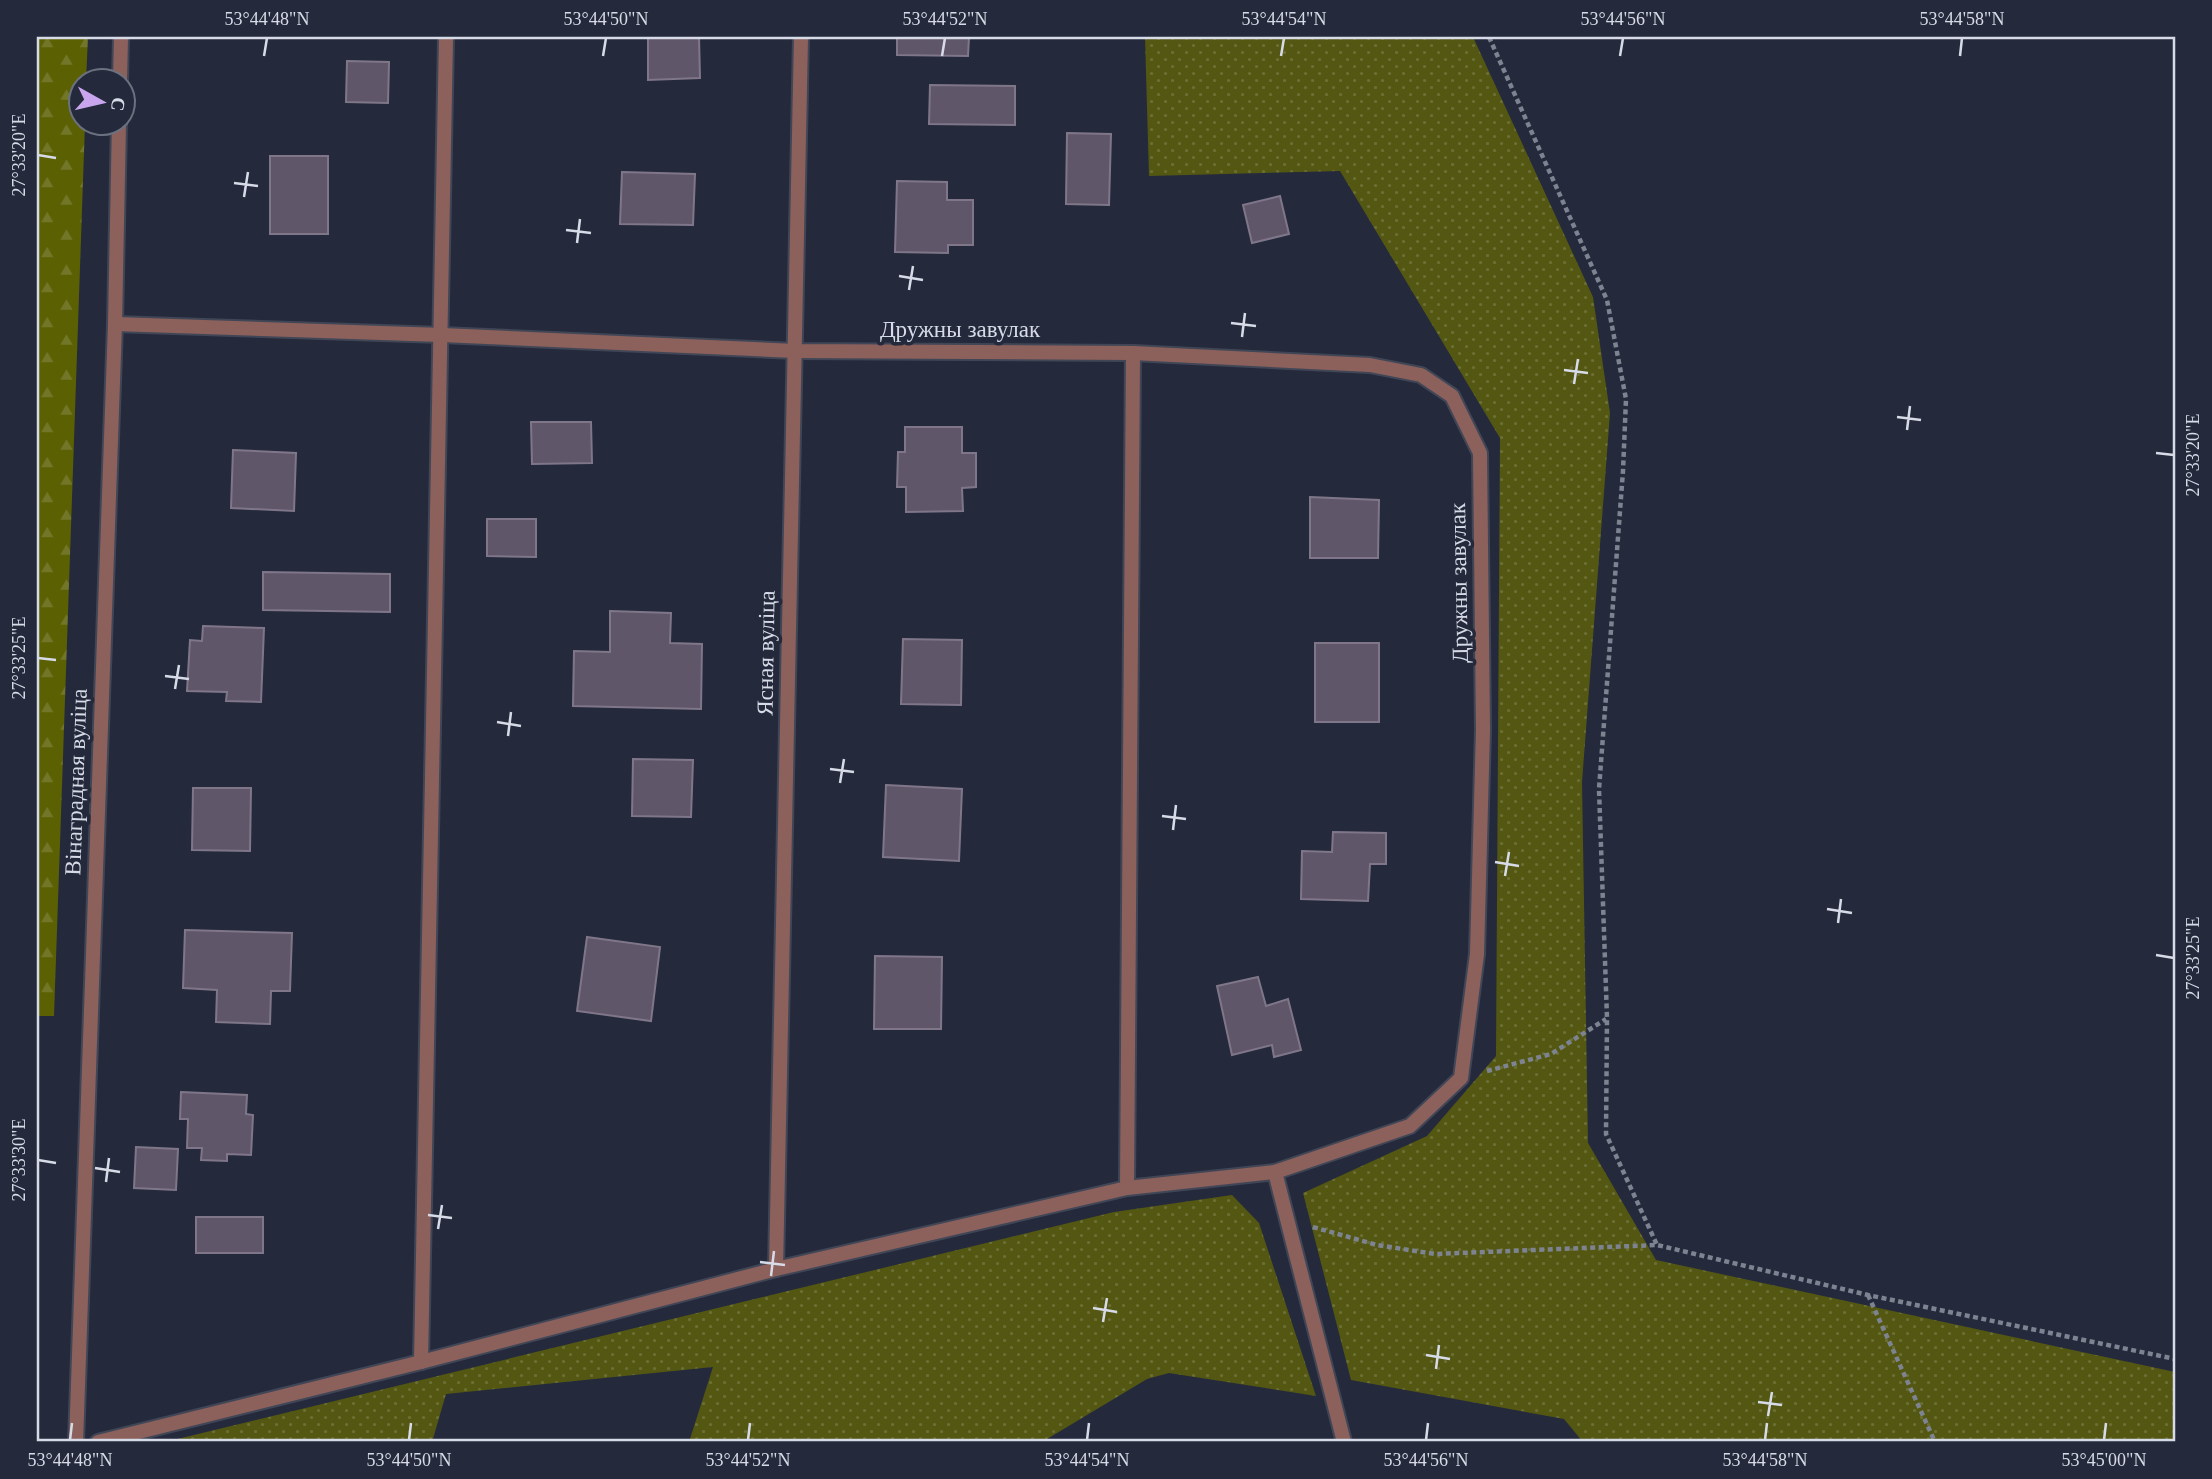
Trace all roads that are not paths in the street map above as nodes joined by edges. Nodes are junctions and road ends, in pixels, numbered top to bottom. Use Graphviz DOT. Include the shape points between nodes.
graph roads {
  1 [pos="121,37"];
  2 [pos="446,37"];
  3 [pos="802,37"];
  4 [pos="120,66"];
  5 [pos="119,136"];
  6 [pos="115,324"];
  7 [pos="442,335"];
  8 [pos="795,351"];
  9 [pos="1133,354"];
  10 [pos="1275,1172"];
  11 [pos="1127,1188"];
  12 [pos="776,1269"];
  13 [pos="421,1362"];
  14 [pos="76,1442"];
  15 [pos="98,1442"];
  16 [pos="1344,1442"];
  1 -- 4 [label="street"];
  2 -- 7 [label="street"];
  3 -- 8 [label="street, Ясная вуліца"];
  5 -- 6 [label="street, Вінаградная вуліца"];
  6 -- 7 [label="street, Дружны завулак"];
  6 -- 14 [label="street, Вінаградная вуліца"];
  7 -- 8 [label="street, Дружны завулак"];
  7 -- 13 [label="street"];
  8 -- 9 [label="street, Дружны завулак"];
  8 -- 12 [label="street, Ясная вуліца"];
  9 -- 10 [label="street, Дружны завулак" via="1370,365 1421,375 1452,396 1480,453 1483,730 1477,954 1461,1077 1410,1126"];
  9 -- 11 [label="street"];
  10 -- 11 [label="street"];
  10 -- 16 [label="street"];
  11 -- 12 [label="street"];
  12 -- 13 [label="street"];
  13 -- 15 [label="street"];
}
